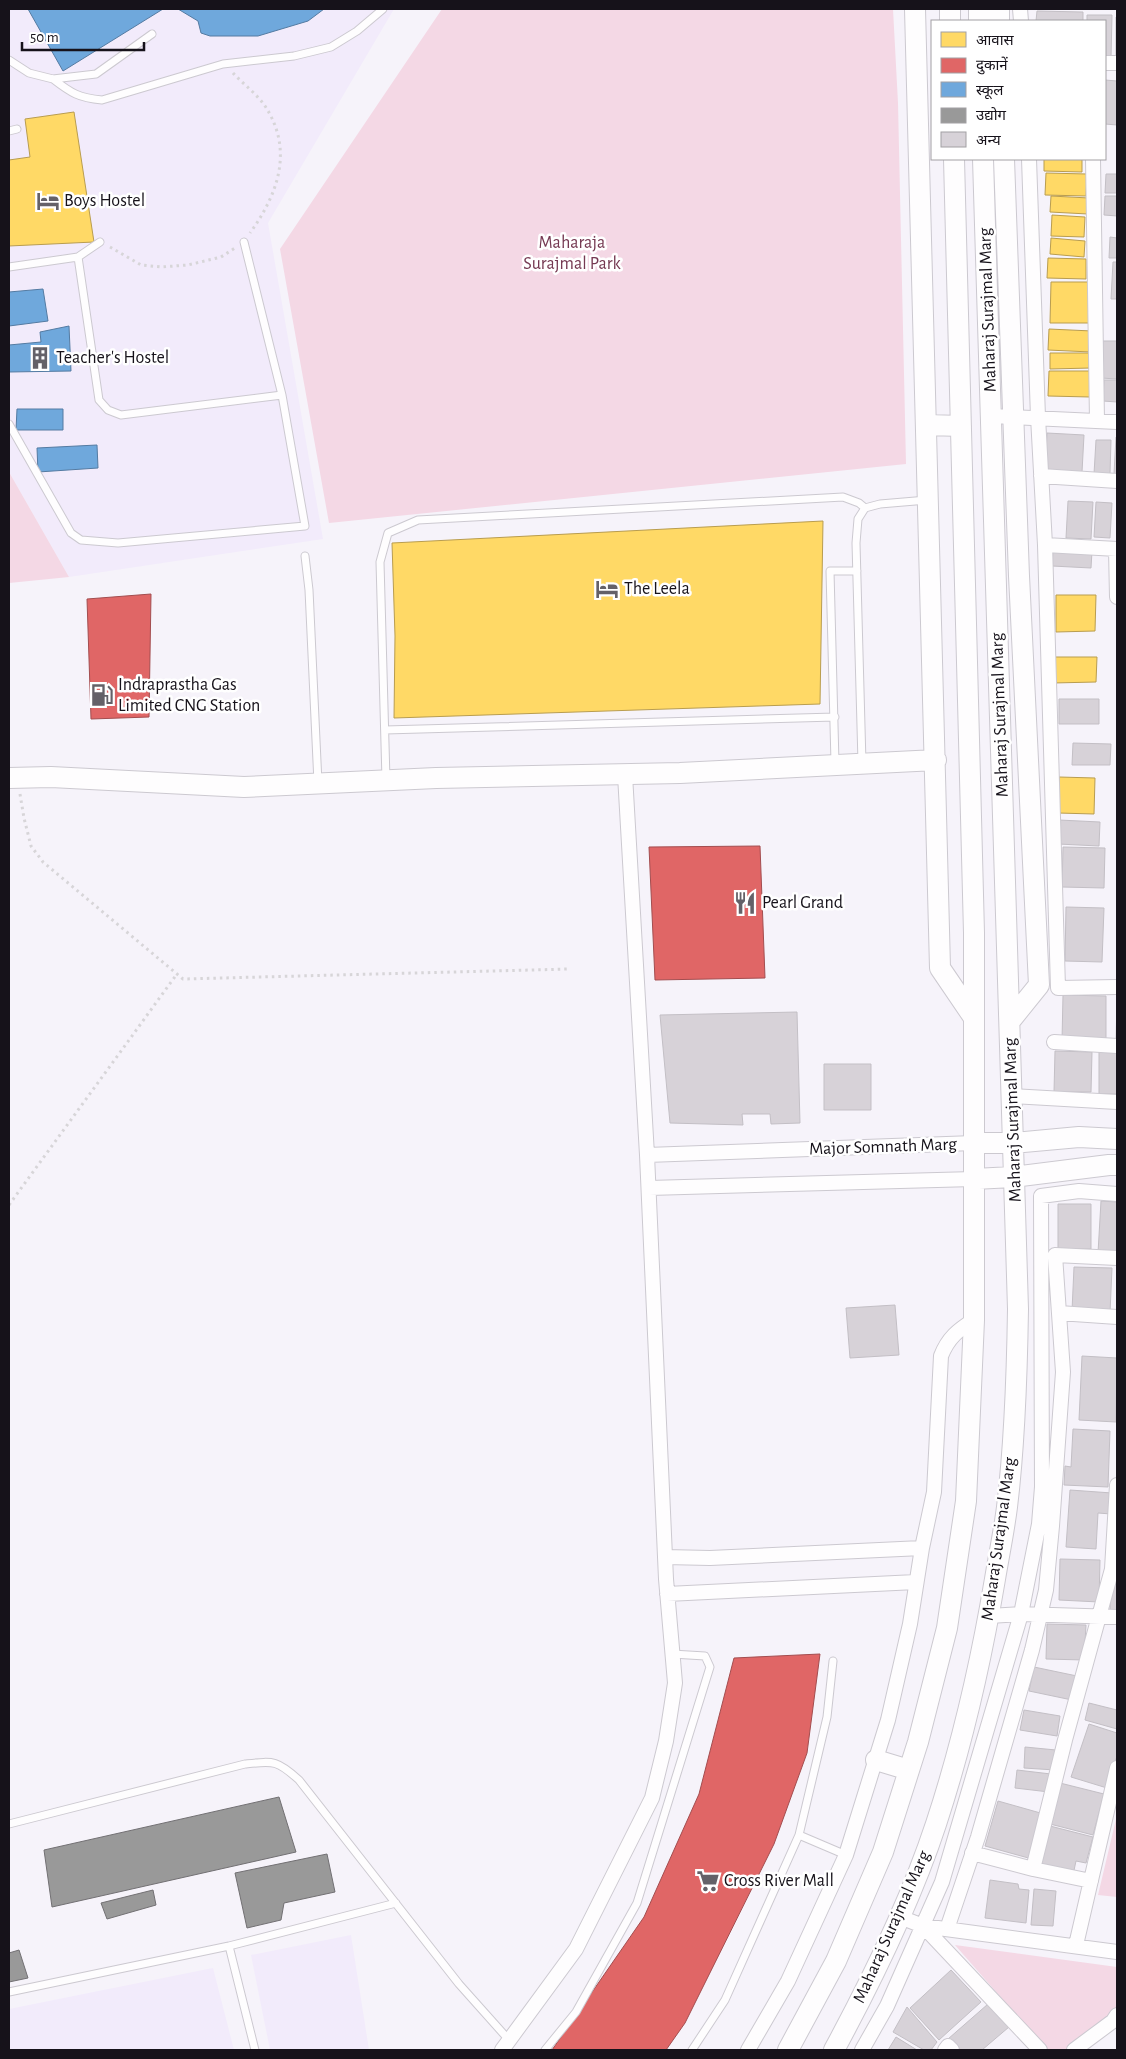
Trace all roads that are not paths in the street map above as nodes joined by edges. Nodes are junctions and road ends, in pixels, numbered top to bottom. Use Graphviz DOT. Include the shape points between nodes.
graph roads {
  1 [pos="383,9"];
  2 [pos="915,9"];
  3 [pos="152,34"];
  4 [pos="9,60"];
  5 [pos="54,78"];
  6 [pos="17,130"];
  7 [pos="9,131"];
  8 [pos="954,160"];
  9 [pos="983,160"];
  10 [pos="1004,160"];
  11 [pos="1029,160"];
  12 [pos="1092,160"];
  13 [pos="100,242"];
  14 [pos="244,242"];
  15 [pos="78,257"];
  16 [pos="9,267"];
  17 [pos="282,395"];
  18 [pos="991,416"];
  19 [pos="1013,416"];
  20 [pos="1038,417"];
  21 [pos="1097,421"];
  22 [pos="1117,422"];
  23 [pos="9,424"];
  24 [pos="927,425"];
  25 [pos="961,426"];
  26 [pos="1041,476"];
  27 [pos="1117,481"];
  28 [pos="929,500"];
  29 [pos="865,508"];
  30 [pos="1045,545"];
  31 [pos="1117,549"];
  32 [pos="306,556"];
  33 [pos="857,571"];
  34 [pos="1117,597"];
  35 [pos="835,717"];
  36 [pos="385,730"];
  37 [pos="936,760"];
  38 [pos="862,764"];
  39 [pos="835,765"];
  40 [pos="625,775"];
  41 [pos="13,778"];
  42 [pos="386,780"];
  43 [pos="318,783"];
  44 [pos="1117,987"];
  45 [pos="974,1018"];
  46 [pos="1010,1021"];
  47 [pos="1054,1042"];
  48 [pos="1117,1046"];
  49 [pos="1012,1096"];
  50 [pos="1117,1102"];
  51 [pos="1117,1139"];
  52 [pos="974,1143"];
  53 [pos="1014,1143"];
  54 [pos="648,1155"];
  55 [pos="1117,1165"];
  56 [pos="1013,1177"];
  57 [pos="974,1179"];
  58 [pos="649,1188"];
  59 [pos="1117,1194"];
  60 [pos="1117,1258"];
  61 [pos="1059,1313"];
  62 [pos="1117,1317"];
  63 [pos="974,1320"];
  64 [pos="1117,1485"];
  65 [pos="1117,1495"];
  66 [pos="922,1548"];
  67 [pos="666,1558"];
  68 [pos="1115,1569"];
  69 [pos="916,1582"];
  70 [pos="667,1594"];
  71 [pos="1021,1614"];
  72 [pos="1040,1615"];
  73 [pos="988,1616"];
  74 [pos="1101,1616"];
  75 [pos="1117,1617"];
  76 [pos="672,1654"];
  77 [pos="833,1661"];
  78 [pos="876,1760"];
  79 [pos="1117,1768"];
  80 [pos="909,1770"];
  81 [pos="9,1824"];
  82 [pos="799,1835"];
  83 [pos="972,1853"];
  84 [pos="846,1855"];
  85 [pos="1033,1869"];
  86 [pos="1090,1881"];
  87 [pos="396,1903"];
  88 [pos="900,1917"];
  89 [pos="923,1926"];
  90 [pos="946,1929"];
  91 [pos="1076,1945"];
  92 [pos="229,1946"];
  93 [pos="1117,1952"];
  94 [pos="9,1992"];
  95 [pos="1117,2016"];
  96 [pos="506,2045"];
  97 [pos="255,2050"];
  98 [pos="544,2050"];
  99 [pos="692,2050"];
  100 [pos="748,2050"];
  101 [pos="788,2050"];
  102 [pos="834,2050"];
  103 [pos="862,2050"];
  104 [pos="945,2050"];
  105 [pos="952,2050"];
  106 [pos="1040,2050"];
  107 [pos="1074,2050"];
  1 -- 5 [label="lane" via="357,32 331,47 294,56 223,64 102,100 73,94"];
  2 -- 24 [label="main road"];
  3 -- 5 [label="lane" via="96,74"];
  4 -- 5 [label="lane" via="30,73"];
  6 -- 7 [label="lane"];
  8 -- 25 [label="main road, Maharaj Surajmal Marg"];
  9 -- 18 [label="main road, Maharaj Surajmal Marg"];
  10 -- 19 [label="main road"];
  11 -- 20 [label="street"];
  12 -- 21 [label="street"];
  13 -- 15 [label="lane"];
  14 -- 17 [label="lane"];
  15 -- 16 [label="lane"];
  15 -- 17 [label="lane" via="99,400 108,410 121,415"];
  17 -- 23 [label="lane" via="305,526 118,542 81,540 71,533"];
  18 -- 19 [label="street"];
  18 -- 46 [label="main road, Maharaj Surajmal Marg"];
  19 -- 20 [label="street"];
  19 -- 46 [label="main road" via="1039,985"];
  20 -- 21 [label="street"];
  20 -- 26 [label="street"];
  21 -- 22 [label="street"];
  24 -- 25 [label="main road"];
  24 -- 28 [label="main road"];
  25 -- 45 [label="main road, Maharaj Surajmal Marg"];
  26 -- 27 [label="street"];
  26 -- 30 [label="street"];
  28 -- 29 [label="lane"];
  28 -- 37 [label="main road"];
  29 -- 33 [label="lane" via="858,518"];
  29 -- 36 [label="lane" via="843,497 823,498 418,520 388,533 380,562"];
  30 -- 31 [label="street"];
  30 -- 44 [label="street" via="1058,988"];
  31 -- 34 [label="street"];
  32 -- 43 [label="lane"];
  33 -- 35 [label="lane" via="830,571"];
  33 -- 38 [label="lane"];
  35 -- 36 [label="lane"];
  35 -- 39 [label="lane"];
  36 -- 42 [label="lane"];
  37 -- 38 [label="main road"];
  37 -- 45 [label="main road" via="940,968"];
  38 -- 39 [label="main road"];
  39 -- 40 [label="main road"];
  40 -- 42 [label="main road"];
  40 -- 54 [label="street"];
  41 -- 43 [label="main road" via="244,787"];
  42 -- 43 [label="main road"];
  45 -- 52 [label="main road, Maharaj Surajmal Marg"];
  46 -- 49 [label="main road, Maharaj Surajmal Marg"];
  47 -- 48 [label="street"];
  49 -- 50 [label="street"];
  49 -- 53 [label="main road, Maharaj Surajmal Marg"];
  51 -- 53 [label="main road, Major Somnath Marg" via="1078,1136"];
  52 -- 53 [label="main road, Major Somnath Marg"];
  52 -- 54 [label="street, Major Somnath Marg"];
  52 -- 57 [label="main road, Maharaj Surajmal Marg"];
  53 -- 56 [label="main road, Maharaj Surajmal Marg"];
  54 -- 58 [label="street"];
  55 -- 56 [label="main road, Major Somnath Marg"];
  56 -- 57 [label="main road, Major Somnath Marg"];
  56 -- 73 [label="main road, Maharaj Surajmal Marg" via="1018,1309 1016,1394 1007,1507"];
  57 -- 58 [label="street, Major Somnath Marg"];
  57 -- 63 [label="main road, Maharaj Surajmal Marg"];
  58 -- 67 [label="street"];
  59 -- 71 [label="street" via="1078,1191 1041,1196 1042,1487 1039,1524"];
  60 -- 61 [label="street" via="1054,1255"];
  61 -- 62 [label="street"];
  61 -- 72 [label="street" via="1063,1372 1046,1590"];
  63 -- 66 [label="street" via="957,1330 946,1343 941,1356 934,1492"];
  63 -- 80 [label="main road, Maharaj Surajmal Marg" via="966,1501 946,1628"];
  64 -- 65 [label="street"];
  65 -- 68 [label="street"];
  66 -- 67 [label="street"];
  66 -- 69 [label="street"];
  67 -- 70 [label="street"];
  68 -- 74 [label="street"];
  69 -- 70 [label="street"];
  69 -- 78 [label="street" via="910,1624"];
  70 -- 76 [label="street"];
  71 -- 72 [label="street"];
  71 -- 73 [label="street"];
  71 -- 89 [label="street" via="953,1848"];
  72 -- 74 [label="street"];
  72 -- 83 [label="street"];
  73 -- 88 [label="main road, Maharaj Surajmal Marg" via="963,1733 936,1826"];
  74 -- 75 [label="street"];
  74 -- 85 [label="street" via="1065,1740"];
  76 -- 96 [label="street" via="675,1683 666,1741 652,1798 576,1949"];
  76 -- 98 [label="lane" via="705,1656 710,1667 637,1903 576,2012"];
  77 -- 82 [label="lane" via="827,1718"];
  78 -- 80 [label="main road"];
  78 -- 84 [label="street"];
  79 -- 86 [label="street"];
  80 -- 101 [label="main road, Maharaj Surajmal Marg" via="883,1852 836,1961"];
  81 -- 87 [label="lane" via="246,1764 271,1761 285,1766 299,1780"];
  82 -- 84 [label="lane"];
  82 -- 99 [label="lane" via="724,2000"];
  83 -- 85 [label="street"];
  83 -- 90 [label="street"];
  84 -- 100 [label="street" via="788,1981"];
  85 -- 86 [label="street"];
  86 -- 91 [label="street"];
  87 -- 92 [label="lane"];
  87 -- 96 [label="lane"];
  88 -- 89 [label="street"];
  88 -- 102 [label="main road, Maharaj Surajmal Marg"];
  89 -- 90 [label="street"];
  89 -- 103 [label="street" via="887,2006"];
  89 -- 106 [label="street"];
  90 -- 91 [label="street"];
  91 -- 93 [label="street"];
  92 -- 94 [label="lane"];
  92 -- 97 [label="lane"];
  95 -- 107 [label="street"];
  104 -- 105 [label="street" via="948,2046"];
}
